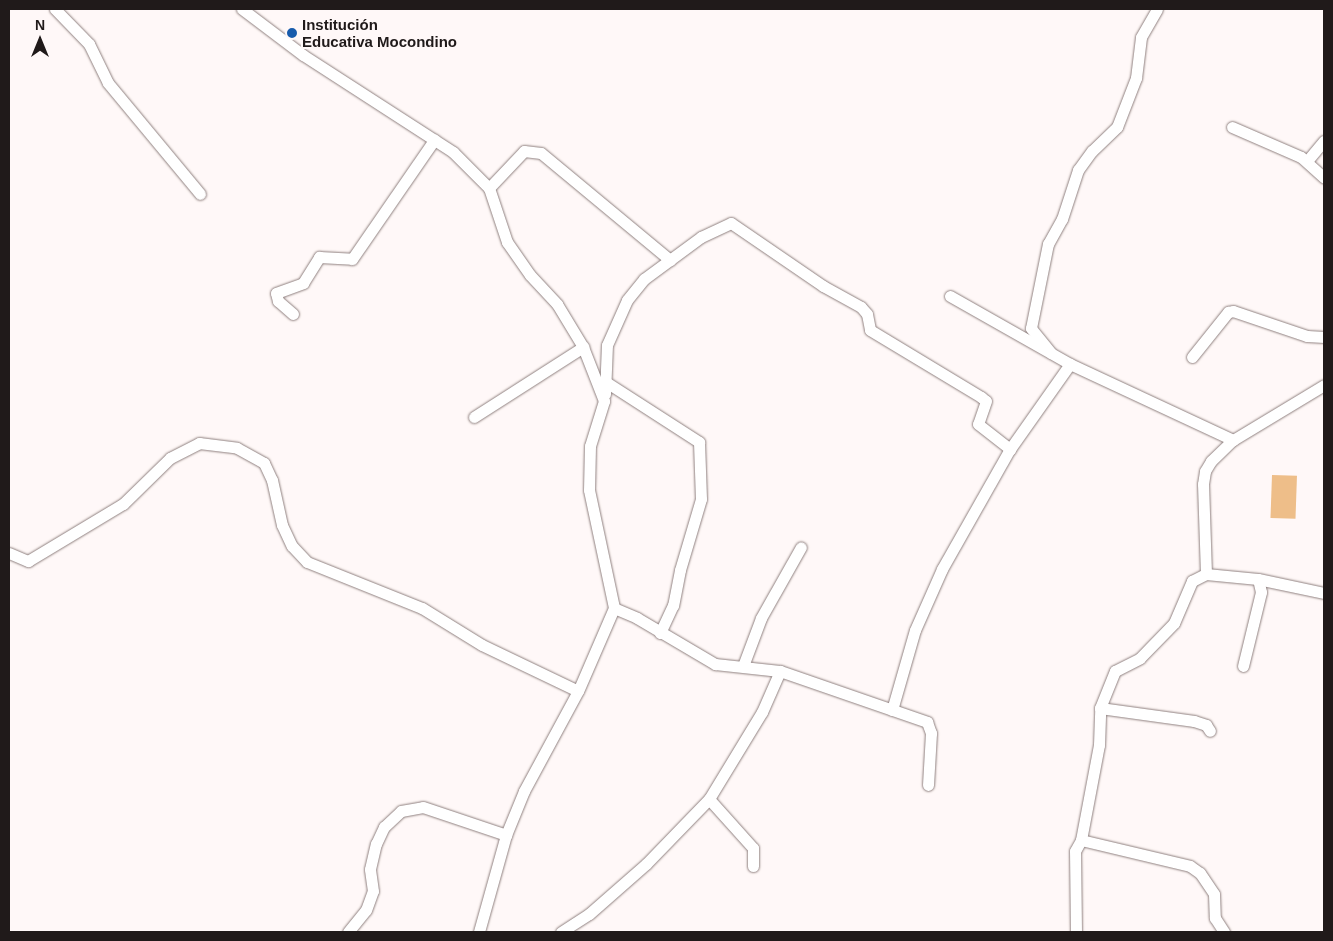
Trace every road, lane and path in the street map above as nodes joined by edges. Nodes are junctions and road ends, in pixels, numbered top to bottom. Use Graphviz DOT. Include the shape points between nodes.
graph roads {
  1 [pos="55,9"];
  2 [pos="242,9"];
  3 [pos="1157,9"];
  4 [pos="1232,127"];
  5 [pos="434,140"];
  6 [pos="1324,140"];
  7 [pos="1306,161"];
  8 [pos="1324,178"];
  9 [pos="489,188"];
  10 [pos="200,194"];
  11 [pos="670,260"];
  12 [pos="950,296"];
  13 [pos="293,314"];
  14 [pos="1324,336"];
  15 [pos="583,347"];
  16 [pos="1051,353"];
  17 [pos="1192,357"];
  18 [pos="1070,364"];
  19 [pos="606,382"];
  20 [pos="1324,385"];
  21 [pos="604,401"];
  22 [pos="474,417"];
  23 [pos="1233,440"];
  24 [pos="1010,449"];
  25 [pos="801,547"];
  26 [pos="9,553"];
  27 [pos="1206,574"];
  28 [pos="1258,579"];
  29 [pos="1324,592"];
  30 [pos="614,608"];
  31 [pos="660,633"];
  32 [pos="743,666"];
  33 [pos="1243,666"];
  34 [pos="780,671"];
  35 [pos="578,691"];
  36 [pos="1100,708"];
  37 [pos="892,710"];
  38 [pos="1210,731"];
  39 [pos="928,785"];
  40 [pos="709,799"];
  41 [pos="506,835"];
  42 [pos="1081,840"];
  43 [pos="754,866"];
  44 [pos="481,929"];
  45 [pos="348,932"];
  46 [pos="493,932"];
  47 [pos="561,932"];
  48 [pos="1076,932"];
  49 [pos="1224,932"];
  1 -- 10 [label="street" via="88,44 108,83"];
  2 -- 5 [label="street" via="303,55"];
  3 -- 16 [label="street" via="1141,38 1136,78 1118,128 1092,151 1078,170 1062,219 1048,244 1031,328"];
  4 -- 7 [label="street"];
  5 -- 9 [label="street" via="453,152"];
  5 -- 13 [label="street" via="352,259 319,257 303,283 276,293 278,301"];
  6 -- 7 [label="street"];
  7 -- 8 [label="street"];
  9 -- 11 [label="street" via="524,151 537,151"];
  9 -- 15 [label="street" via="507,242 557,304"];
  11 -- 19 [label="street" via="644,279 627,300 607,346"];
  11 -- 24 [label="street" via="720,227 731,223 743,229 824,286 861,307 868,314 870,330 981,397 986,402 978,424"];
  12 -- 16 [label="street"];
  14 -- 17 [label="street" via="1307,336 1233,311 1228,312"];
  15 -- 21 [label="street"];
  15 -- 22 [label="street"];
  16 -- 18 [label="street"];
  18 -- 23 [label="street"];
  18 -- 24 [label="street"];
  19 -- 21 [label="street"];
  19 -- 31 [label="street" via="699,442 701,499 673,605"];
  20 -- 23 [label="street"];
  21 -- 30 [label="street" via="590,446 590,490"];
  23 -- 27 [label="street" via="1205,471"];
  24 -- 37 [label="street" via="926,602"];
  25 -- 32 [label="street" via="761,618"];
  26 -- 35 [label="street" via="28,561 124,504 170,458 200,443 237,448 264,463 272,480 282,525 292,546 307,562 422,608 482,645"];
  27 -- 28 [label="street"];
  27 -- 36 [label="street" via="1192,581 1174,623 1140,658 1114,671"];
  28 -- 29 [label="street"];
  28 -- 33 [label="street" via="1261,592"];
  30 -- 31 [label="street"];
  30 -- 35 [label="street"];
  31 -- 32 [label="street" via="715,664"];
  32 -- 34 [label="street"];
  34 -- 37 [label="street"];
  34 -- 40 [label="street" via="762,712"];
  35 -- 41 [label="street" via="524,791"];
  36 -- 38 [label="street" via="1194,721 1206,725"];
  36 -- 42 [label="street" via="1099,745"];
  37 -- 39 [label="street" via="926,722 931,733"];
  40 -- 43 [label="street" via="752,848"];
  40 -- 47 [label="street" via="646,864 589,914"];
  41 -- 44 [label="street"];
  41 -- 45 [label="street" via="423,807 400,811 384,827 376,844 370,868 373,891 366,910"];
  42 -- 48 [label="street" via="1074,862"];
  42 -- 49 [label="street" via="1190,866 1200,873 1214,894 1215,918"];
  44 -- 46 [label="street"];
}
